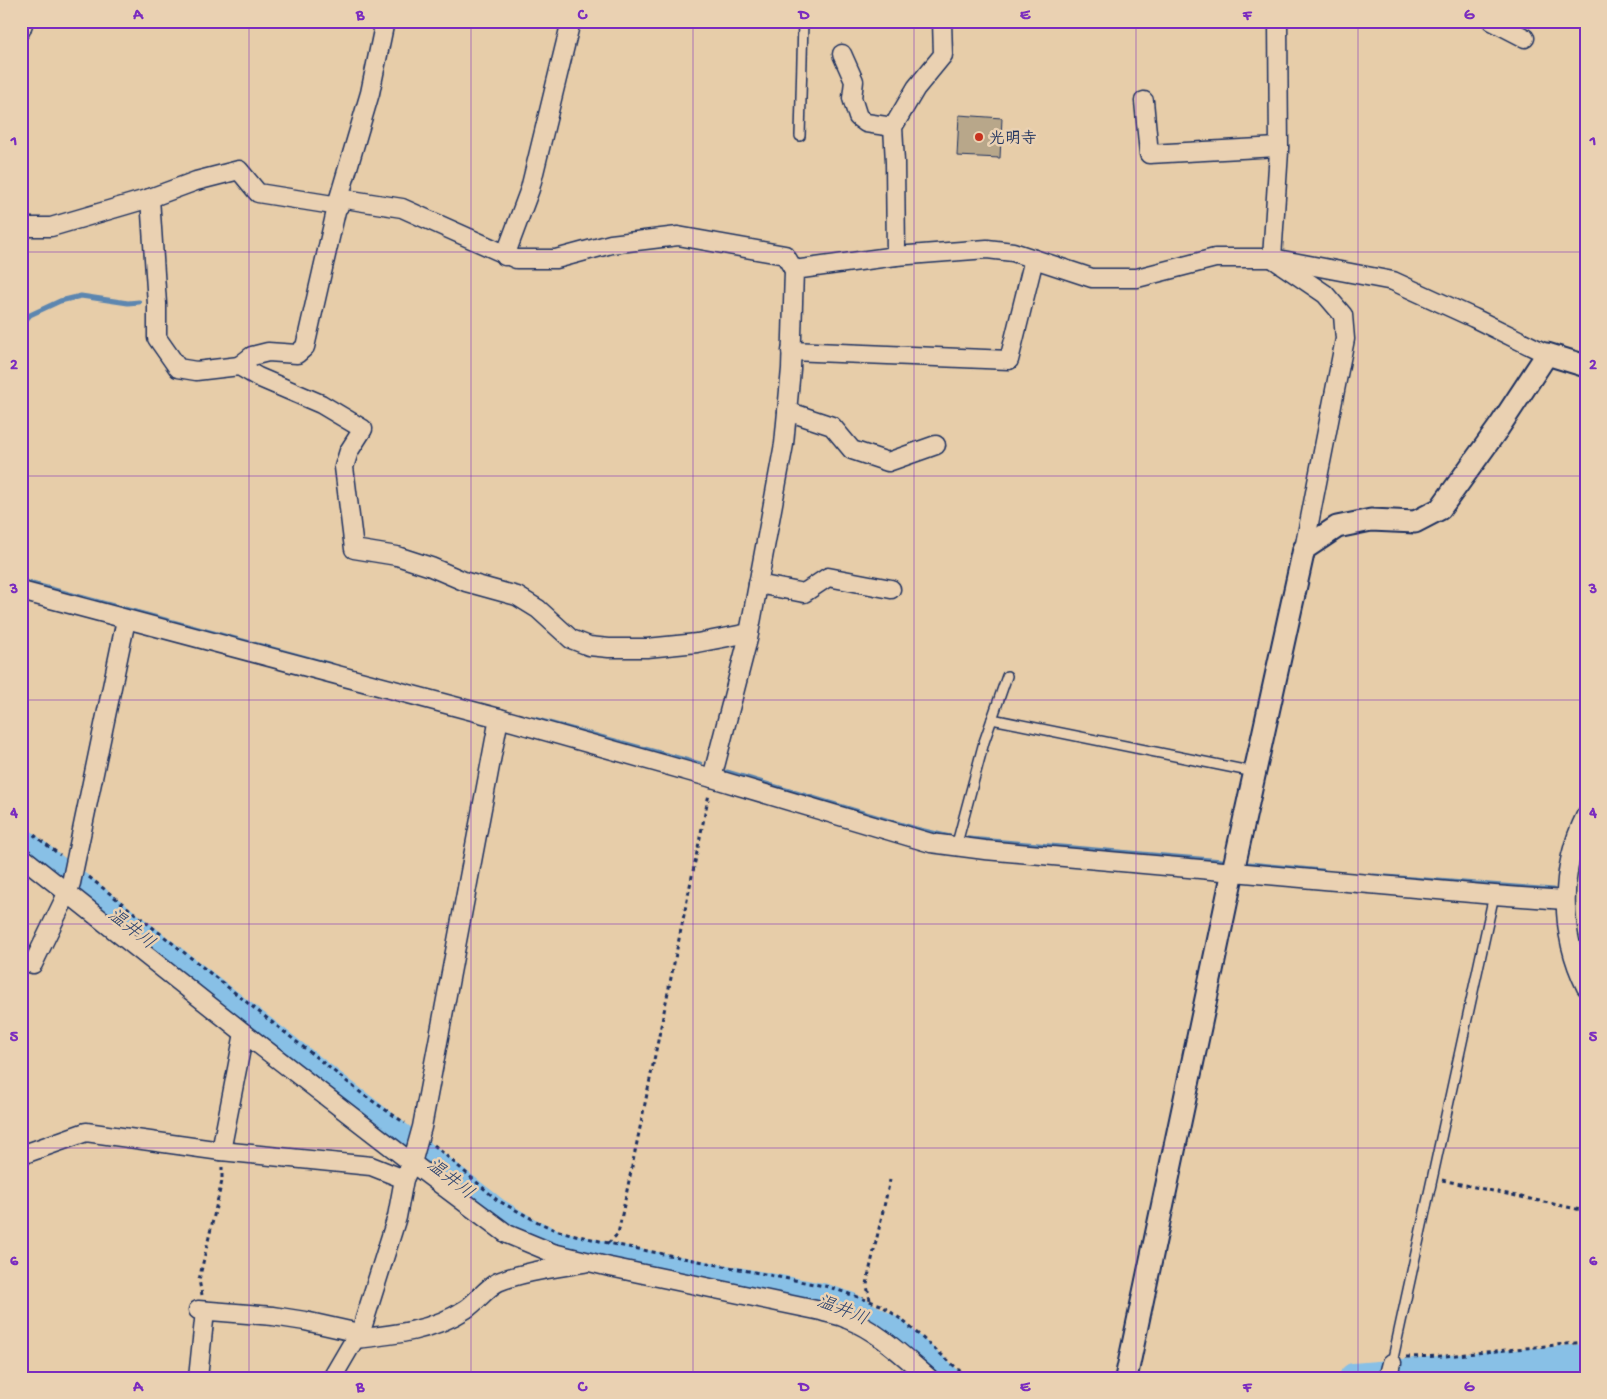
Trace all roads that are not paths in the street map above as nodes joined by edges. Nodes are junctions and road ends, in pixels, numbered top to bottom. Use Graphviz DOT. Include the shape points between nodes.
graph roads {
  1 [pos="24,21"];
  2 [pos="385,21"];
  3 [pos="571,21"];
  4 [pos="803,21"];
  5 [pos="942,21"];
  6 [pos="1278,21"];
  7 [pos="1492,21"];
  8 [pos="21,30"];
  9 [pos="1525,38"];
  10 [pos="842,54"];
  11 [pos="1144,100"];
  12 [pos="893,127"];
  13 [pos="800,136"];
  14 [pos="1279,147"];
  15 [pos="150,198"];
  16 [pos="339,202"];
  17 [pos="21,227"];
  18 [pos="505,256"];
  19 [pos="896,256"];
  20 [pos="1272,258"];
  21 [pos="1034,259"];
  22 [pos="794,270"];
  23 [pos="791,351"];
  24 [pos="1547,354"];
  25 [pos="239,366"];
  26 [pos="1586,366"];
  27 [pos="787,411"];
  28 [pos="936,445"];
  29 [pos="1304,549"];
  30 [pos="758,584"];
  31 [pos="891,589"];
  32 [pos="21,592"];
  33 [pos="126,620"];
  34 [pos="749,633"];
  35 [pos="1007,676"];
  36 [pos="499,718"];
  37 [pos="992,720"];
  38 [pos="1254,772"];
  39 [pos="712,778"];
  40 [pos="1586,815"];
  41 [pos="956,847"];
  42 [pos="21,856"];
  43 [pos="1233,871"];
  44 [pos="67,894"];
  45 [pos="1494,895"];
  46 [pos="1565,900"];
  47 [pos="21,960"];
  48 [pos="1586,987"];
  49 [pos="244,1033"];
  50 [pos="221,1152"];
  51 [pos="21,1157"];
  52 [pos="412,1160"];
  53 [pos="404,1179"];
  54 [pos="590,1262"];
  55 [pos="357,1336"];
  56 [pos="1391,1366"];
  57 [pos="198,1378"];
  58 [pos="332,1378"];
  59 [pos="929,1378"];
  60 [pos="1126,1378"];
  1 -- 8 [label="street"];
  2 -- 16 [label="street" via="370,93"];
  3 -- 18 [label="street" via="530,189"];
  4 -- 13 [label="lane"];
  5 -- 12 [label="street" via="943,55 916,88"];
  6 -- 14 [label="street"];
  7 -- 9 [label="street"];
  10 -- 12 [label="street" via="854,81 852,98 858,116 866,123"];
  11 -- 14 [label="street" via="1149,154"];
  12 -- 19 [label="street"];
  14 -- 20 [label="street"];
  15 -- 16 [label="street" via="239,170 258,193"];
  15 -- 17 [label="street" via="51,227"];
  15 -- 25 [label="street" via="157,338 178,368 196,371"];
  16 -- 18 [label="street" via="402,208"];
  16 -- 25 [label="street" via="305,347 297,354 268,352 252,356"];
  18 -- 22 [label="street" via="556,259 612,244 678,236 785,255"];
  19 -- 21 [label="street" via="987,249"];
  19 -- 22 [label="street"];
  20 -- 21 [label="street" via="1215,258 1137,278 1092,278"];
  20 -- 24 [label="street" via="1393,281"];
  20 -- 29 [label="street" via="1325,294 1343,315 1345,339"];
  21 -- 23 [label="street" via="1009,360"];
  22 -- 23 [label="street"];
  23 -- 27 [label="street"];
  24 -- 26 [label="street"];
  24 -- 29 [label="street" via="1440,509 1415,522 1372,520 1337,527"];
  25 -- 34 [label="street" via="258,378 321,404 363,429 349,451 344,467 354,550 397,556 466,582 517,596 538,609 571,639 589,646 647,648"];
  27 -- 28 [label="street" via="832,426 852,450 888,462"];
  27 -- 30 [label="street"];
  29 -- 38 [label="street"];
  30 -- 31 [label="street" via="804,593 828,576"];
  30 -- 34 [label="street"];
  32 -- 33 [label="street"];
  33 -- 36 [label="street"];
  33 -- 44 [label="street"];
  34 -- 39 [label="street"];
  35 -- 37 [label="lane"];
  36 -- 39 [label="street"];
  36 -- 52 [label="street"];
  37 -- 38 [label="lane"];
  37 -- 41 [label="lane"];
  38 -- 43 [label="street"];
  39 -- 41 [label="street" via="931,843"];
  40 -- 46 [label="street" via="1574,843"];
  41 -- 43 [label="street"];
  42 -- 44 [label="street"];
  43 -- 45 [label="street"];
  43 -- 60 [label="street"];
  44 -- 47 [label="street" via="33,964"];
  44 -- 49 [label="street"];
  45 -- 46 [label="street"];
  45 -- 56 [label="lane"];
  46 -- 48 [label="street" via="1573,954"];
  49 -- 50 [label="street"];
  49 -- 52 [label="street"];
  50 -- 51 [label="street" via="86,1132"];
  50 -- 53 [label="street" via="371,1166"];
  52 -- 53 [label="street"];
  52 -- 54 [label="street" via="507,1234"];
  53 -- 55 [label="street" via="397,1216"];
  54 -- 55 [label="street" via="495,1283 466,1309 437,1324 401,1334"];
  54 -- 59 [label="street" via="847,1319 884,1340"];
  55 -- 57 [label="street" via="305,1321 201,1310"];
  55 -- 58 [label="street"];
}
